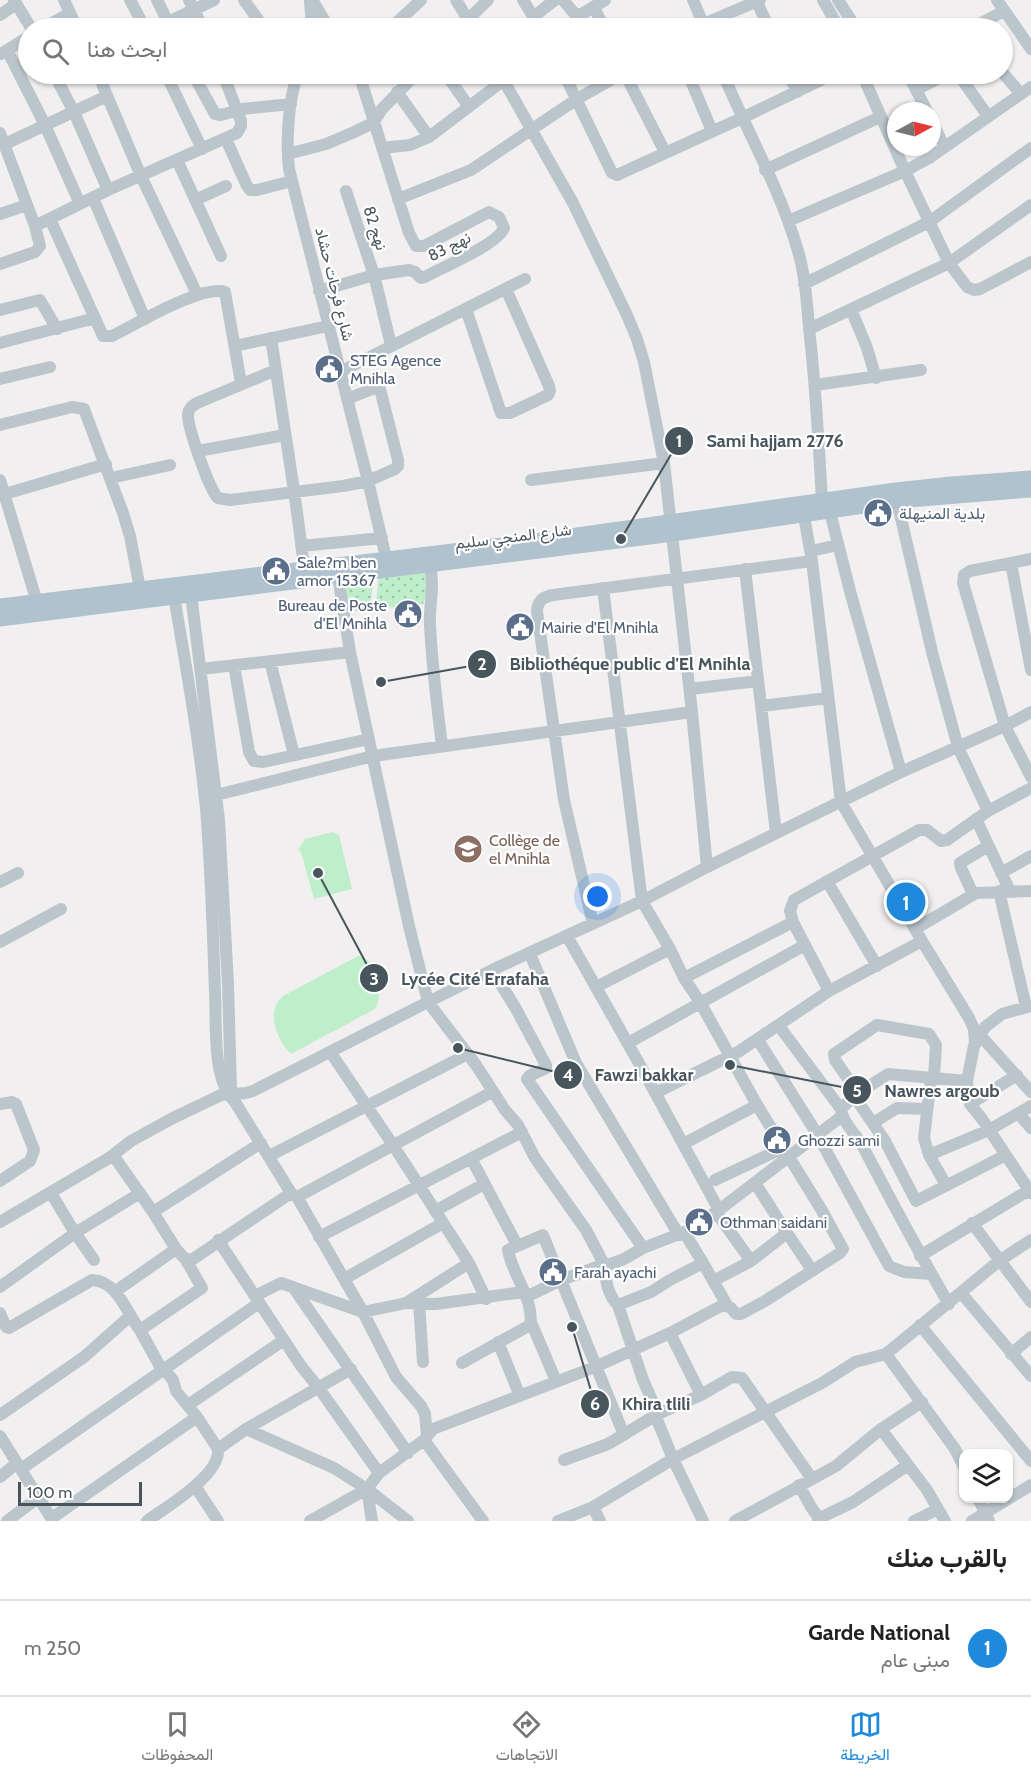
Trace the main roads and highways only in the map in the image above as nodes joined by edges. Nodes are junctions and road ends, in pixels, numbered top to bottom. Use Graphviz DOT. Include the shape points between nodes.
graph roads {
  1 [pos="1031,478"];
  2 [pos="1031,490"];
  3 [pos="826,506"];
  4 [pos="672,528"];
  5 [pos="387,565"];
  6 [pos="0,606"];
  7 [pos="0,619"];
  1 -- 3 [label="main road, شارع المنجي سليم" via="951,484"];
  2 -- 3 [label="main road, شارع المنجي سليم"];
  3 -- 4 [label="main road, شارع المنجي سليم"];
  3 -- 4 [label="main road, شارع المنجي سليم" via="804,516"];
  4 -- 5 [label="main road, شارع المنجي سليم"];
  4 -- 5 [label="main road, شارع المنجي سليم" via="430,565"];
  5 -- 6 [label="main road, شارع المنجي سليم" via="304,568"];
  5 -- 7 [label="main road, شارع المنجي سليم" via="338,576"];
}
